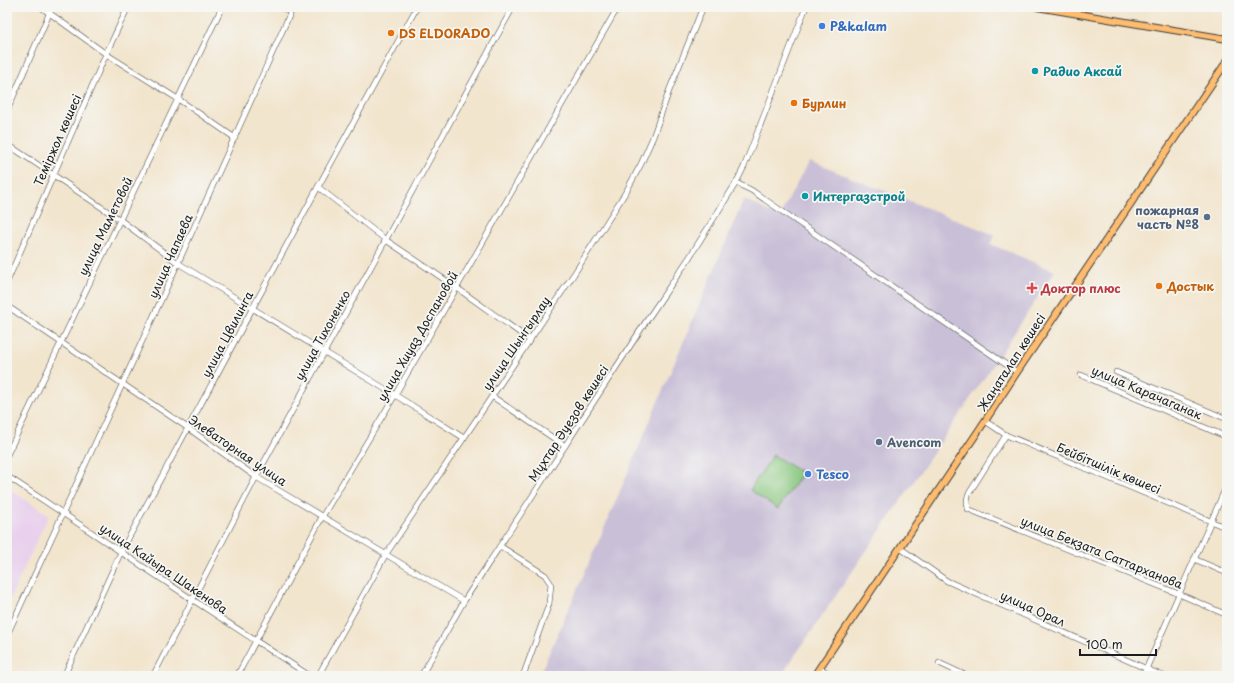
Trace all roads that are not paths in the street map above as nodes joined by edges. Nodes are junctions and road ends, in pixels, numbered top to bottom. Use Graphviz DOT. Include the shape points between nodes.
graph roads {
  1 [pos="41,7"];
  2 [pos="52,7"];
  3 [pos="128,7"];
  4 [pos="222,7"];
  5 [pos="281,7"];
  6 [pos="417,7"];
  7 [pos="513,7"];
  8 [pos="618,7"];
  9 [pos="703,7"];
  10 [pos="806,7"];
  11 [pos="1038,7"];
  12 [pos="292,10"];
  13 [pos="49,13"];
  14 [pos="1227,39"];
  15 [pos="106,54"];
  16 [pos="1227,61"];
  17 [pos="178,99"];
  18 [pos="7,111"];
  19 [pos="234,138"];
  20 [pos="7,144"];
  21 [pos="53,174"];
  22 [pos="736,183"];
  23 [pos="318,187"];
  24 [pos="119,219"];
  25 [pos="386,240"];
  26 [pos="178,263"];
  27 [pos="7,282"];
  28 [pos="457,288"];
  29 [pos="7,306"];
  30 [pos="252,308"];
  31 [pos="530,340"];
  32 [pos="61,342"];
  33 [pos="324,352"];
  34 [pos="1017,372"];
  35 [pos="1116,372"];
  36 [pos="1080,375"];
  37 [pos="123,383"];
  38 [pos="395,395"];
  39 [pos="493,396"];
  40 [pos="1227,419"];
  41 [pos="985,421"];
  42 [pos="188,428"];
  43 [pos="1006,435"];
  44 [pos="1227,437"];
  45 [pos="464,438"];
  46 [pos="565,446"];
  47 [pos="7,455"];
  48 [pos="7,476"];
  49 [pos="256,476"];
  50 [pos="1227,485"];
  51 [pos="64,514"];
  52 [pos="322,517"];
  53 [pos="1212,522"];
  54 [pos="1227,528"];
  55 [pos="500,546"];
  56 [pos="900,548"];
  57 [pos="122,552"];
  58 [pos="386,554"];
  59 [pos="1194,559"];
  60 [pos="1227,572"];
  61 [pos="1179,594"];
  62 [pos="193,600"];
  63 [pos="464,601"];
  64 [pos="1227,615"];
  65 [pos="7,635"];
  66 [pos="255,641"];
  67 [pos="939,663"];
  68 [pos="820,668"];
  69 [pos="1147,669"];
  70 [pos="64,676"];
  71 [pos="153,676"];
  72 [pos="237,676"];
  73 [pos="310,676"];
  74 [pos="318,676"];
  75 [pos="421,676"];
  76 [pos="523,676"];
  77 [pos="814,676"];
  78 [pos="832,676"];
  79 [pos="967,676"];
  80 [pos="1143,676"];
  81 [pos="1163,676"];
  1 -- 13 [label="street"];
  2 -- 13 [label="street"];
  3 -- 15 [label="street, Теміржол көшесі"];
  4 -- 17 [label="street, улица Маметовой"];
  5 -- 12 [label="street"];
  6 -- 23 [label="street, улица Цвилинга"];
  7 -- 25 [label="street, улица Тихоненко"];
  8 -- 28 [label="street, улица Хиуаз Доспановой"];
  9 -- 31 [label="street, улица Шынгырлау" via="641,164 574,274"];
  10 -- 22 [label="street, Мұхтар Әуезов көшесі"];
  11 -- 14 [label="main road"];
  12 -- 19 [label="street, улица Чапаева"];
  13 -- 15 [label="street"];
  13 -- 18 [label="street"];
  15 -- 17 [label="street"];
  15 -- 21 [label="street, Теміржол көшесі"];
  16 -- 34 [label="main road, Жаңаталап көшесі"];
  17 -- 19 [label="street"];
  17 -- 24 [label="street, улица Маметовой"];
  19 -- 26 [label="street, улица Чапаева"];
  20 -- 21 [label="street"];
  21 -- 24 [label="street"];
  21 -- 27 [label="street, Теміржол көшесі"];
  22 -- 34 [label="street" via="751,190"];
  22 -- 46 [label="street, Мұхтар Әуезов көшесі"];
  23 -- 25 [label="street"];
  23 -- 30 [label="street, улица Цвилинга"];
  24 -- 26 [label="street"];
  24 -- 32 [label="street, улица Маметовой"];
  25 -- 28 [label="street"];
  25 -- 33 [label="street, улица Тихоненко"];
  26 -- 30 [label="street"];
  26 -- 37 [label="street, улица Чапаева"];
  28 -- 31 [label="street"];
  28 -- 38 [label="street, улица Хиуаз Доспановой"];
  29 -- 32 [label="street, Элеваторная улица"];
  30 -- 33 [label="street"];
  30 -- 42 [label="street, улица Цвилинга"];
  31 -- 39 [label="street, улица Шынгырлау"];
  32 -- 37 [label="street, Элеваторная улица"];
  32 -- 47 [label="street, улица Маметовой"];
  33 -- 38 [label="street"];
  33 -- 49 [label="street, улица Тихоненко"];
  34 -- 41 [label="main road, Жаңаталап көшесі"];
  35 -- 40 [label="street"];
  36 -- 44 [label="street, улица Карачаганак"];
  37 -- 42 [label="street, Элеваторная улица"];
  37 -- 51 [label="street, улица Чапаева"];
  38 -- 45 [label="street"];
  38 -- 52 [label="street, улица Хиуаз Доспановой"];
  39 -- 45 [label="street, улица Шынгырлау"];
  39 -- 46 [label="street"];
  41 -- 43 [label="street, Бейбітшілік көшесі"];
  41 -- 56 [label="main road, Жаңаталап көшесі"];
  42 -- 49 [label="street, Элеваторная улица"];
  42 -- 57 [label="street, улица Цвилинга"];
  43 -- 53 [label="street, Бейбітшілік көшесі"];
  43 -- 61 [label="street, улица Бекзата Саттарханова" via="968,495 968,509"];
  45 -- 58 [label="street, улица Шынгырлау"];
  46 -- 55 [label="street, Мұхтар Әуезов көшесі"];
  48 -- 51 [label="street, улица Кайыра Шакенова"];
  49 -- 52 [label="street, Элеваторная улица"];
  49 -- 62 [label="street, улица Тихоненко"];
  50 -- 53 [label="street"];
  51 -- 57 [label="street, улица Кайыра Шакенова"];
  51 -- 65 [label="street, улица Чапаева"];
  52 -- 58 [label="street, Элеваторная улица"];
  52 -- 66 [label="street, улица Хиуаз Доспановой"];
  53 -- 54 [label="street, Бейбітшілік көшесі"];
  53 -- 59 [label="street"];
  55 -- 63 [label="street, Мұхтар Әуезов көшесі"];
  55 -- 76 [label="street" via="545,575 551,584 549,604"];
  56 -- 68 [label="main road, Жаңаталап көшесі"];
  56 -- 69 [label="street, улица Орал" via="947,581"];
  57 -- 62 [label="street, улица Кайыра Шакенова"];
  57 -- 70 [label="street, улица Цвилинга"];
  58 -- 63 [label="street, Элеваторная улица"];
  58 -- 74 [label="street, улица Шынгырлау"];
  59 -- 60 [label="street"];
  59 -- 61 [label="street"];
  61 -- 64 [label="street, улица Бекзата Саттарханова"];
  61 -- 69 [label="street"];
  62 -- 66 [label="street, улица Кайыра Шакенова"];
  62 -- 71 [label="street, улица Тихоненко"];
  63 -- 75 [label="street, Мұхтар Әуезов көшесі"];
  66 -- 72 [label="street, улица Хиуаз Доспановой"];
  66 -- 73 [label="street, улица Кайыра Шакенова"];
  67 -- 79 [label="street"];
  68 -- 77 [label="main road, Жаңаталап көшесі"];
  68 -- 78 [label="street"];
  69 -- 80 [label="street"];
  69 -- 81 [label="street, улица Орал"];
}
